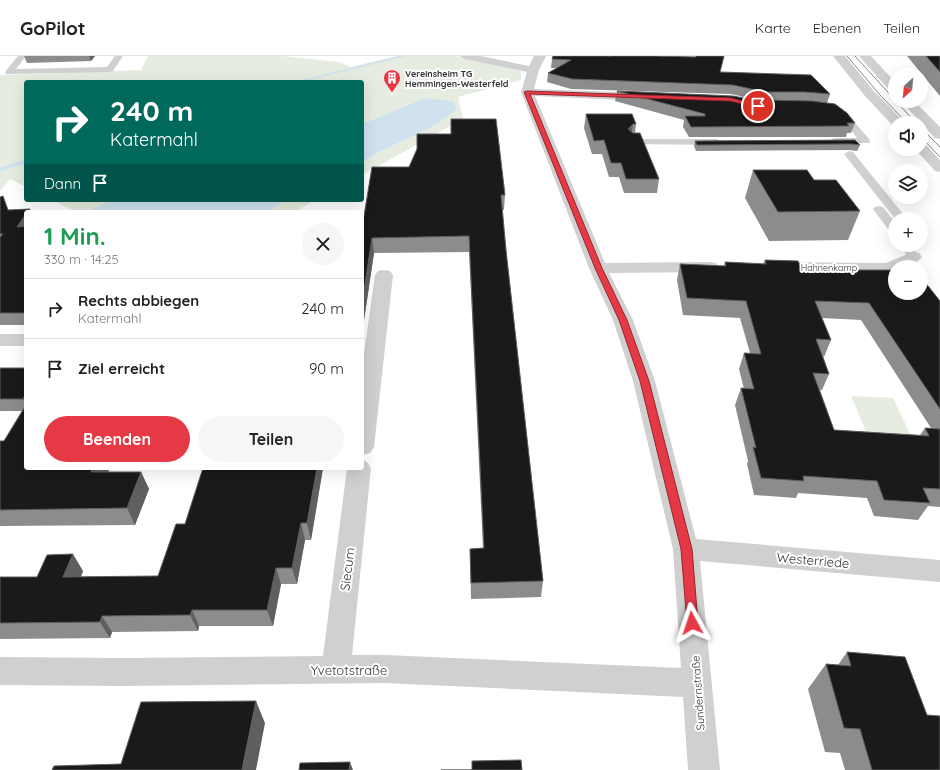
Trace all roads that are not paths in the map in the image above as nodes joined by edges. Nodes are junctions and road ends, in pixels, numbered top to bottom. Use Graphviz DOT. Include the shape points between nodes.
graph roads {
  1 [pos="22,56"];
  2 [pos="119,56"];
  3 [pos="465,56"];
  4 [pos="838,56"];
  5 [pos="865,56"];
  6 [pos="536,63"];
  7 [pos="888,81"];
  8 [pos="527,92"];
  9 [pos="660,97"];
  10 [pos="914,108"];
  11 [pos="828,110"];
  12 [pos="891,116"];
  13 [pos="940,135"];
  14 [pos="826,141"];
  15 [pos="632,142"];
  16 [pos="725,142"];
  17 [pos="849,154"];
  18 [pos="928,155"];
  19 [pos="940,168"];
  20 [pos="876,205"];
  21 [pos="895,212"];
  22 [pos="888,221"];
  23 [pos="908,252"];
  24 [pos="723,267"];
  25 [pos="754,267"];
  26 [pos="598,268"];
  27 [pos="384,275"];
  28 [pos="369,336"];
  29 [pos="0,340"];
  30 [pos="24,340"];
  31 [pos="364,415"];
  32 [pos="359,470"];
  33 [pos="686,549"];
  34 [pos="940,571"];
  35 [pos="336,670"];
  36 [pos="0,671"];
  37 [pos="698,683"];
  38 [pos="704,770"];
  1 -- 2 [label="lane" via="9,72 110,69"];
  3 -- 6 [label="street"];
  4 -- 12 [label="street"];
  5 -- 7 [label="street"];
  6 -- 8 [label="street"];
  8 -- 9 [label="street"];
  8 -- 26 [label="street, Sundernstraße"];
  10 -- 13 [label="street"];
  11 -- 14 [label="lane" via="835,111 847,119 865,141"];
  15 -- 16 [label="lane"];
  17 -- 21 [label="lane"];
  18 -- 19 [label="street"];
  20 -- 22 [label="lane"];
  23 -- 25 [label="street, Hahnenkamp" via="889,268"];
  24 -- 26 [label="street"];
  26 -- 33 [label="street, Sundernstraße" via="623,320 644,381"];
  27 -- 28 [label="street"];
  28 -- 31 [label="street"];
  29 -- 30 [label="street"];
  32 -- 35 [label="street, Siecum"];
  33 -- 34 [label="street, Westerriede"];
  33 -- 37 [label="street, Sundernstraße"];
  35 -- 36 [label="street, Yvetotstraße"];
  35 -- 37 [label="street, Yvetotstraße" via="385,669"];
  37 -- 38 [label="street, Sundernstraße"];
}
